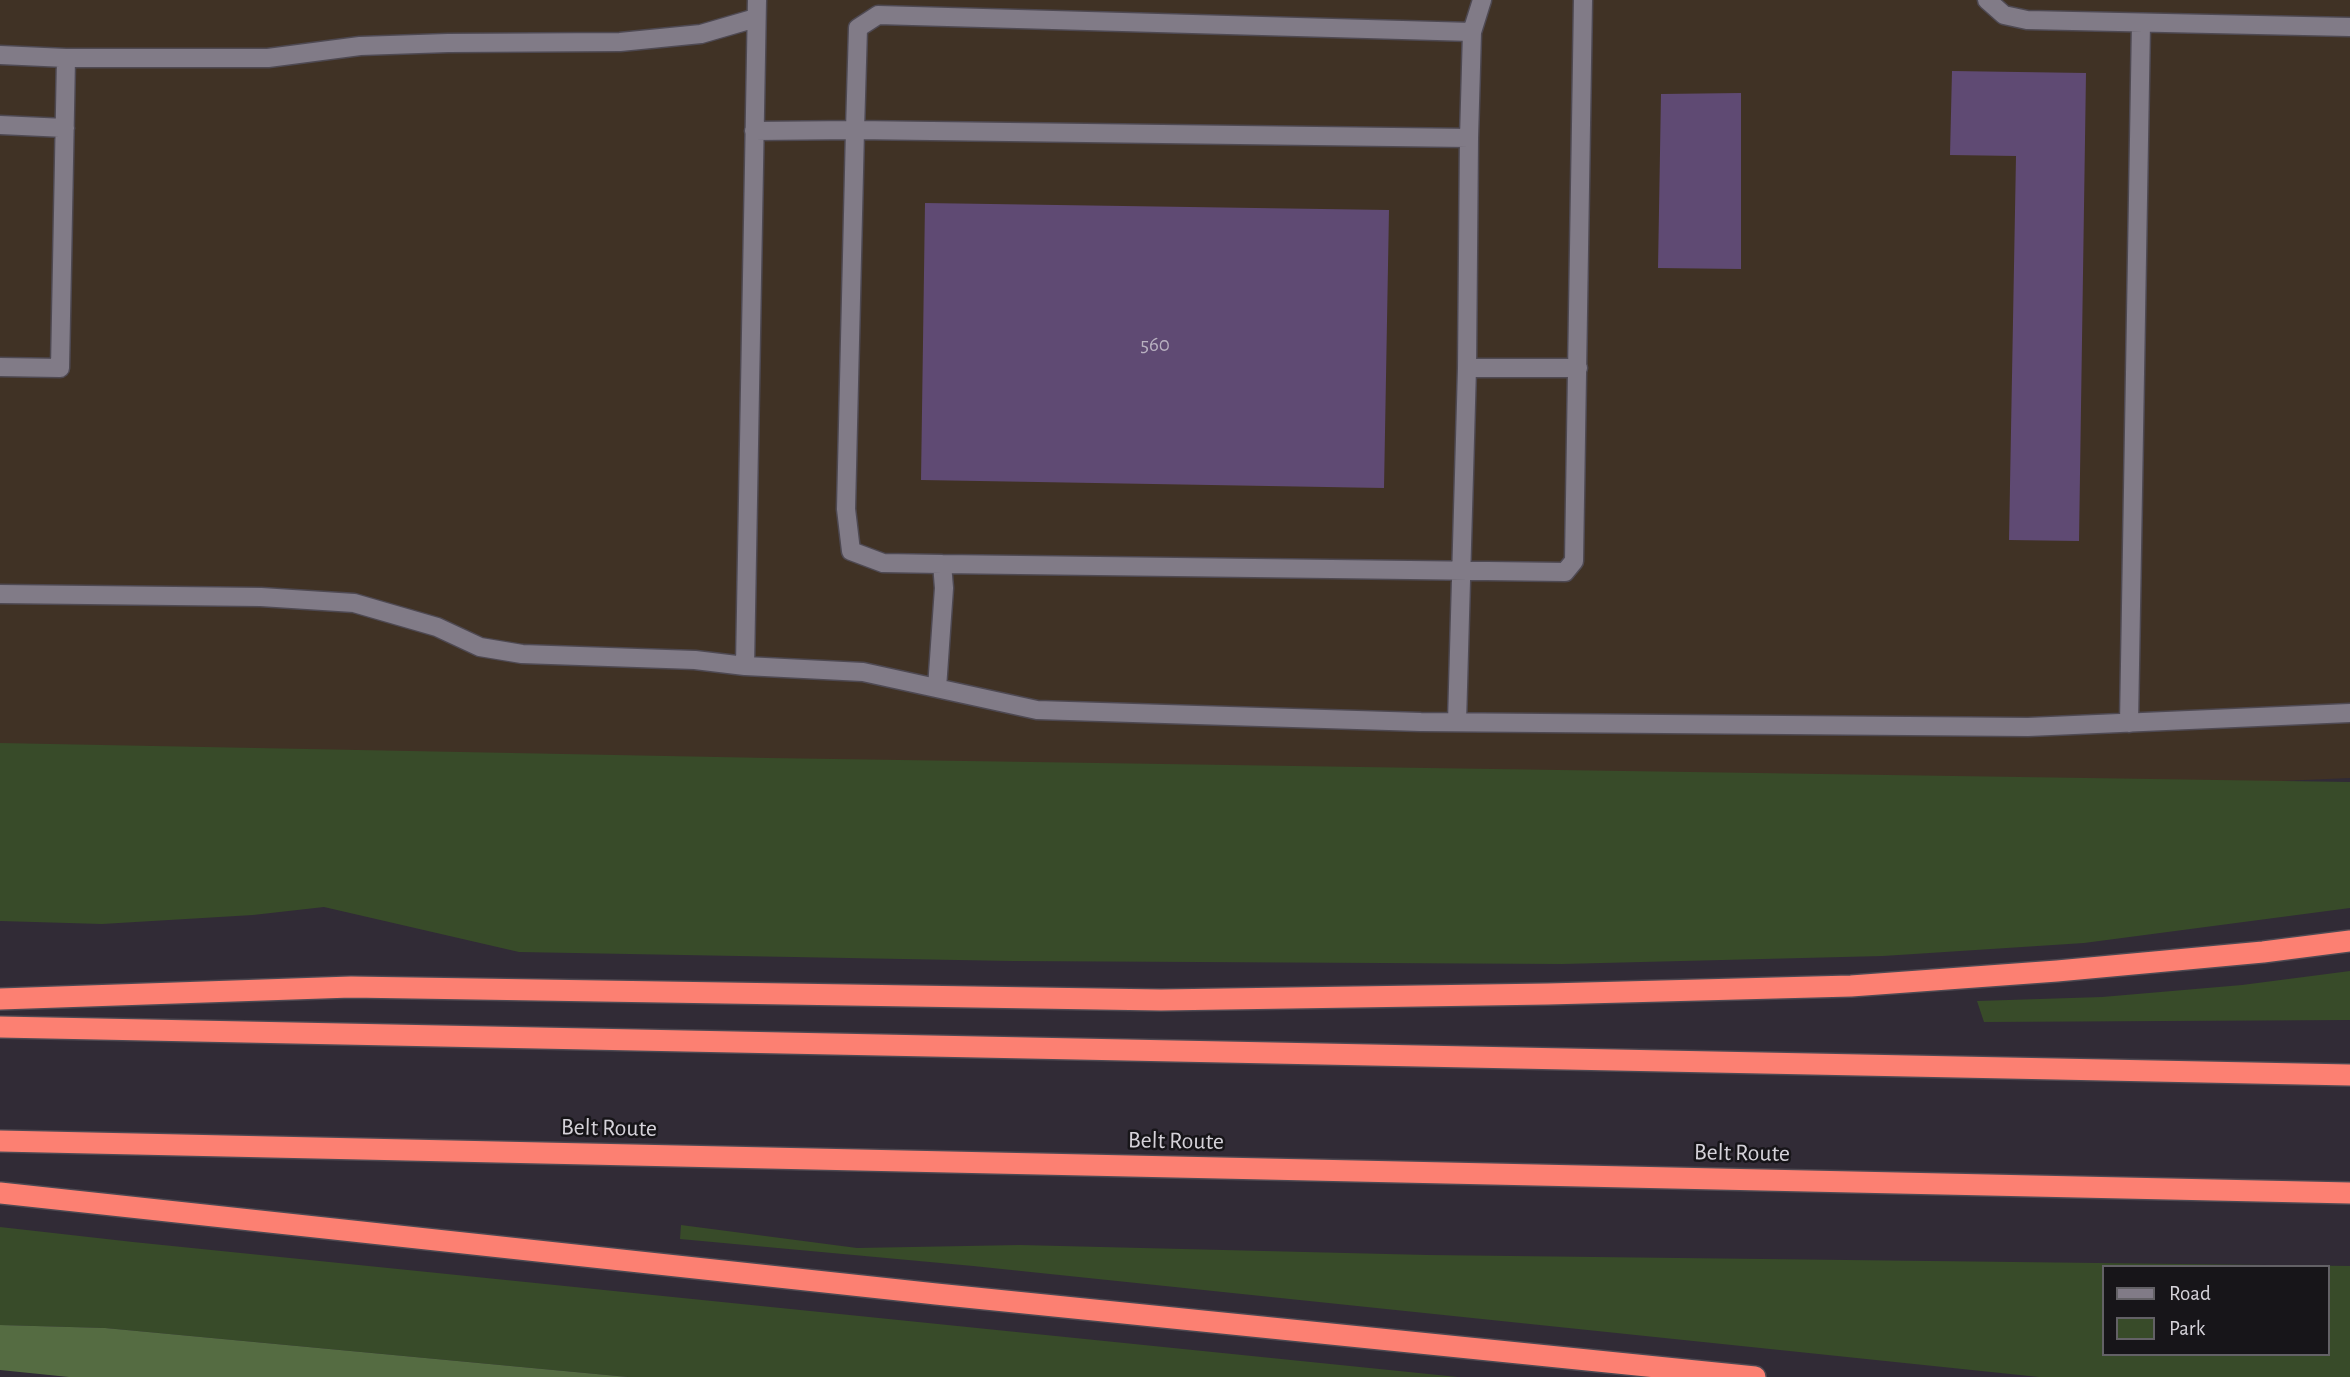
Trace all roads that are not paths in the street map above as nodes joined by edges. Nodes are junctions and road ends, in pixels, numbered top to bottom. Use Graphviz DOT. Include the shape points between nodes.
graph roads {
  1 [pos="1482,0"];
  2 [pos="1583,0"];
  3 [pos="1987,0"];
  4 [pos="756,9"];
  5 [pos="2141,23"];
  6 [pos="2350,27"];
  7 [pos="1472,32"];
  8 [pos="0,55"];
  9 [pos="66,58"];
  10 [pos="0,125"];
  11 [pos="65,128"];
  12 [pos="855,130"];
  13 [pos="754,131"];
  14 [pos="1469,138"];
  15 [pos="0,367"];
  16 [pos="1467,368"];
  17 [pos="1578,368"];
  18 [pos="942,564"];
  19 [pos="1461,571"];
  20 [pos="0,594"];
  21 [pos="745,666"];
  22 [pos="937,688"];
  23 [pos="2350,712"];
  24 [pos="1457,722"];
  25 [pos="2129,723"];
  26 [pos="2350,941"];
  27 [pos="0,999"];
  28 [pos="0,1027"];
  29 [pos="2350,1075"];
  30 [pos="0,1141"];
  31 [pos="0,1193"];
  32 [pos="2350,1193"];
  33 [pos="1755,1377"];
  1 -- 7 [label="lane"];
  2 -- 17 [label="lane"];
  3 -- 5 [label="lane" via="2004,15 2027,20"];
  4 -- 9 [label="lane" via="701,34 620,42 360,46 268,58"];
  4 -- 13 [label="lane"];
  5 -- 6 [label="lane"];
  5 -- 25 [label="lane"];
  7 -- 12 [label="lane" via="878,15 858,28"];
  7 -- 14 [label="lane"];
  8 -- 9 [label="lane"];
  9 -- 11 [label="lane"];
  10 -- 11 [label="lane"];
  11 -- 15 [label="lane" via="60,368"];
  12 -- 13 [label="lane"];
  12 -- 14 [label="lane"];
  12 -- 18 [label="lane" via="846,509 851,551 883,563"];
  13 -- 21 [label="lane"];
  14 -- 16 [label="lane"];
  16 -- 17 [label="lane"];
  16 -- 19 [label="lane"];
  17 -- 19 [label="lane" via="1574,561 1565,572"];
  18 -- 19 [label="lane"];
  18 -- 22 [label="lane"];
  19 -- 24 [label="lane"];
  20 -- 21 [label="lane" via="248,596 354,603 437,627 480,647 522,654"];
  21 -- 22 [label="lane" via="863,672"];
  22 -- 24 [label="lane" via="1037,710"];
  23 -- 25 [label="lane"];
  24 -- 25 [label="lane" via="2028,727"];
  26 -- 27 [label="highway" via="1865,985 1534,995 1161,1000 351,987"];
  28 -- 29 [label="highway"];
  30 -- 32 [label="highway, Belt Route"];
  31 -- 33 [label="highway"];
}
